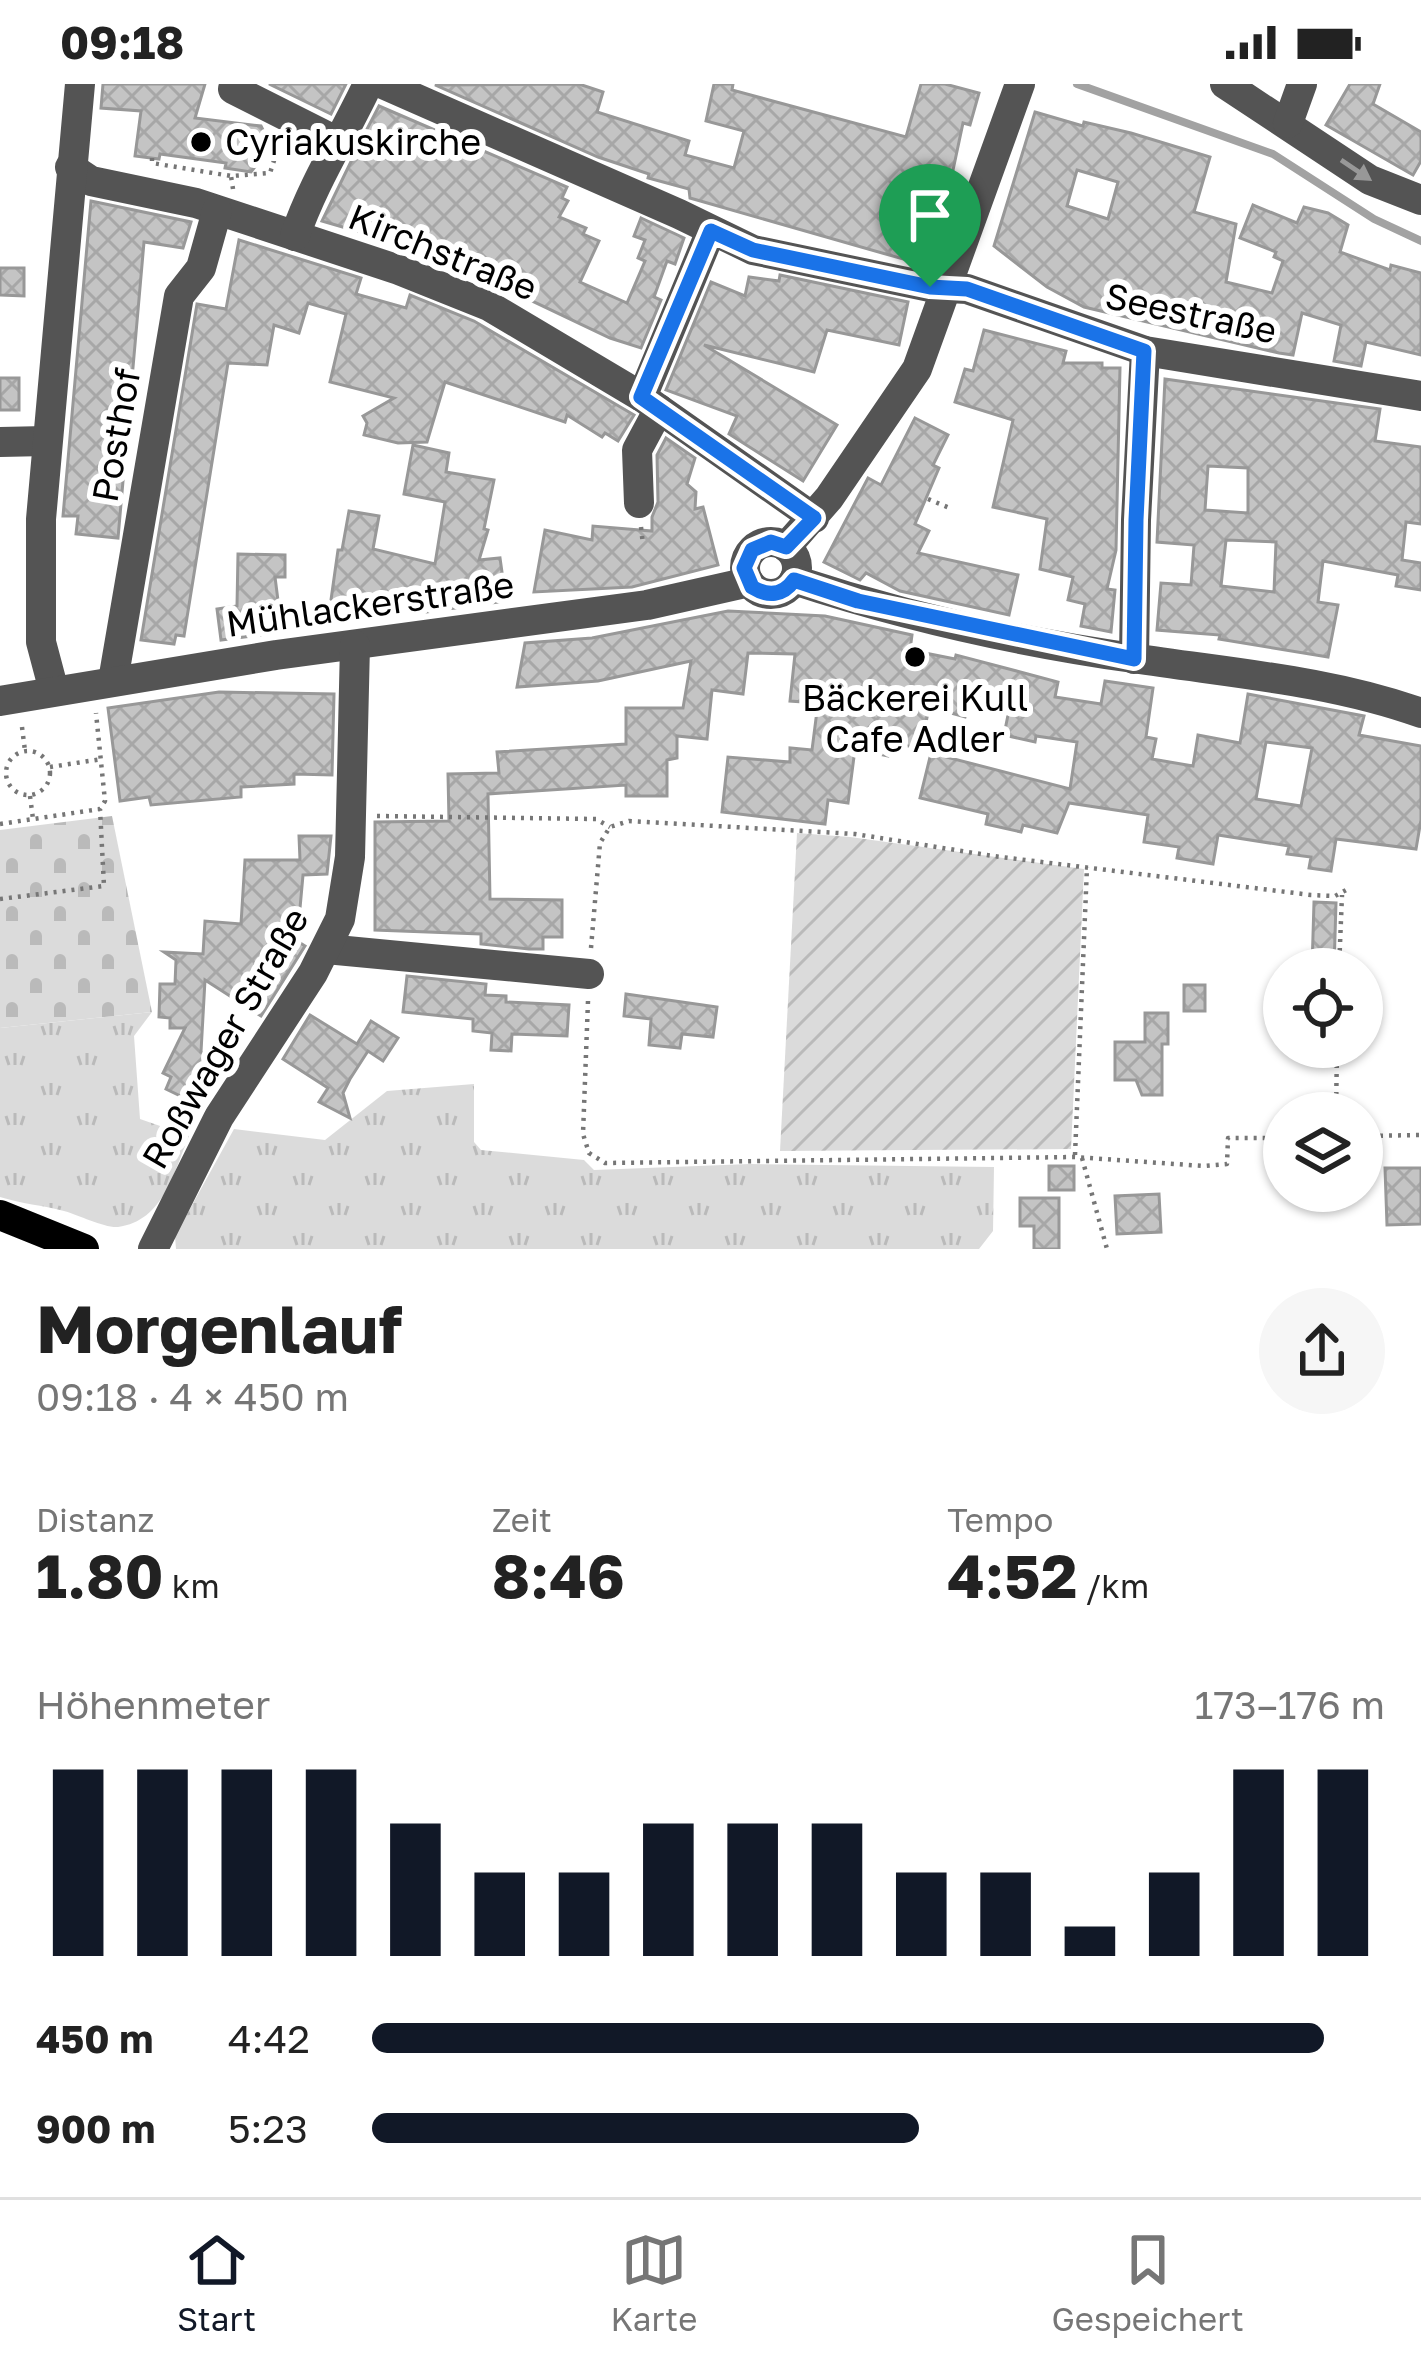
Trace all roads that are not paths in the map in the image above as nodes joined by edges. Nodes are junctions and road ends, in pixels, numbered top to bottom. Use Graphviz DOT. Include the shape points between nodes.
graph roads {
  1 [pos="80,84"];
  2 [pos="368,84"];
  3 [pos="383,84"];
  4 [pos="1225,84"];
  5 [pos="1302,84"];
  6 [pos="1019,88"];
  7 [pos="232,89"];
  8 [pos="1288,123"];
  9 [pos="340,143"];
  10 [pos="70,167"];
  11 [pos="1421,200"];
  12 [pos="227,215"];
  13 [pos="711,231"];
  14 [pos="295,236"];
  15 [pos="949,288"];
  16 [pos="1144,351"];
  17 [pos="1421,396"];
  18 [pos="650,403"];
  19 [pos="46,441"];
  20 [pos="0,442"];
  21 [pos="639,503"];
  22 [pos="801,510"];
  23 [pos="786,547"];
  24 [pos="794,580"];
  25 [pos="749,582"];
  26 [pos="355,645"];
  27 [pos="1134,659"];
  28 [pos="102,683"];
  29 [pos="54,691"];
  30 [pos="0,701"];
  31 [pos="1421,713"];
  32 [pos="326,950"];
  33 [pos="590,974"];
  34 [pos="0,1215"];
  35 [pos="84,1249"];
  36 [pos="152,1249"];
  1 -- 10 [label="street"];
  2 -- 9 [label="street"];
  3 -- 13 [label="street, Seestraße"];
  4 -- 8 [label="street"];
  5 -- 8 [label="street"];
  6 -- 15 [label="street"];
  7 -- 9 [label="street"];
  8 -- 11 [label="street, one-way" via="1370,180"];
  9 -- 14 [label="street"];
  10 -- 12 [label="street, Kirchstraße" via="91,181"];
  10 -- 19 [label="street"];
  12 -- 14 [label="street, Kirchstraße"];
  12 -- 28 [label="street, Posthof" via="179,296"];
  13 -- 15 [label="street, Seestraße" via="753,250"];
  13 -- 18 [label="street"];
  14 -- 18 [label="street, Kirchstraße" via="489,306"];
  15 -- 16 [label="street, Seestraße"];
  15 -- 22 [label="street" via="917,369"];
  16 -- 17 [label="street, Seestraße"];
  16 -- 27 [label="street"];
  18 -- 21 [label="street" via="637,450"];
  18 -- 22 [label="street, Kirchstraße"];
  19 -- 20 [label="street"];
  19 -- 29 [label="street" via="41,642"];
  22 -- 23 [label="street"];
  23 -- 24 [label="street"];
  23 -- 25 [label="street" via="771,542 752,550 744,568"];
  24 -- 25 [label="street" via="771,595"];
  24 -- 27 [label="street"];
  25 -- 26 [label="street, Mühlackerstraße" via="647,605"];
  26 -- 28 [label="street, Mühlackerstraße"];
  26 -- 32 [label="street, Roßwager Straße" via="347,888"];
  27 -- 31 [label="street" via="1313,685"];
  28 -- 29 [label="street, Mühlackerstraße"];
  29 -- 30 [label="street, Mühlackerstraße"];
  32 -- 33 [label="street"];
  32 -- 36 [label="street, Roßwager Straße" via="219,1117"];
  34 -- 35 [label="main road"];
}
